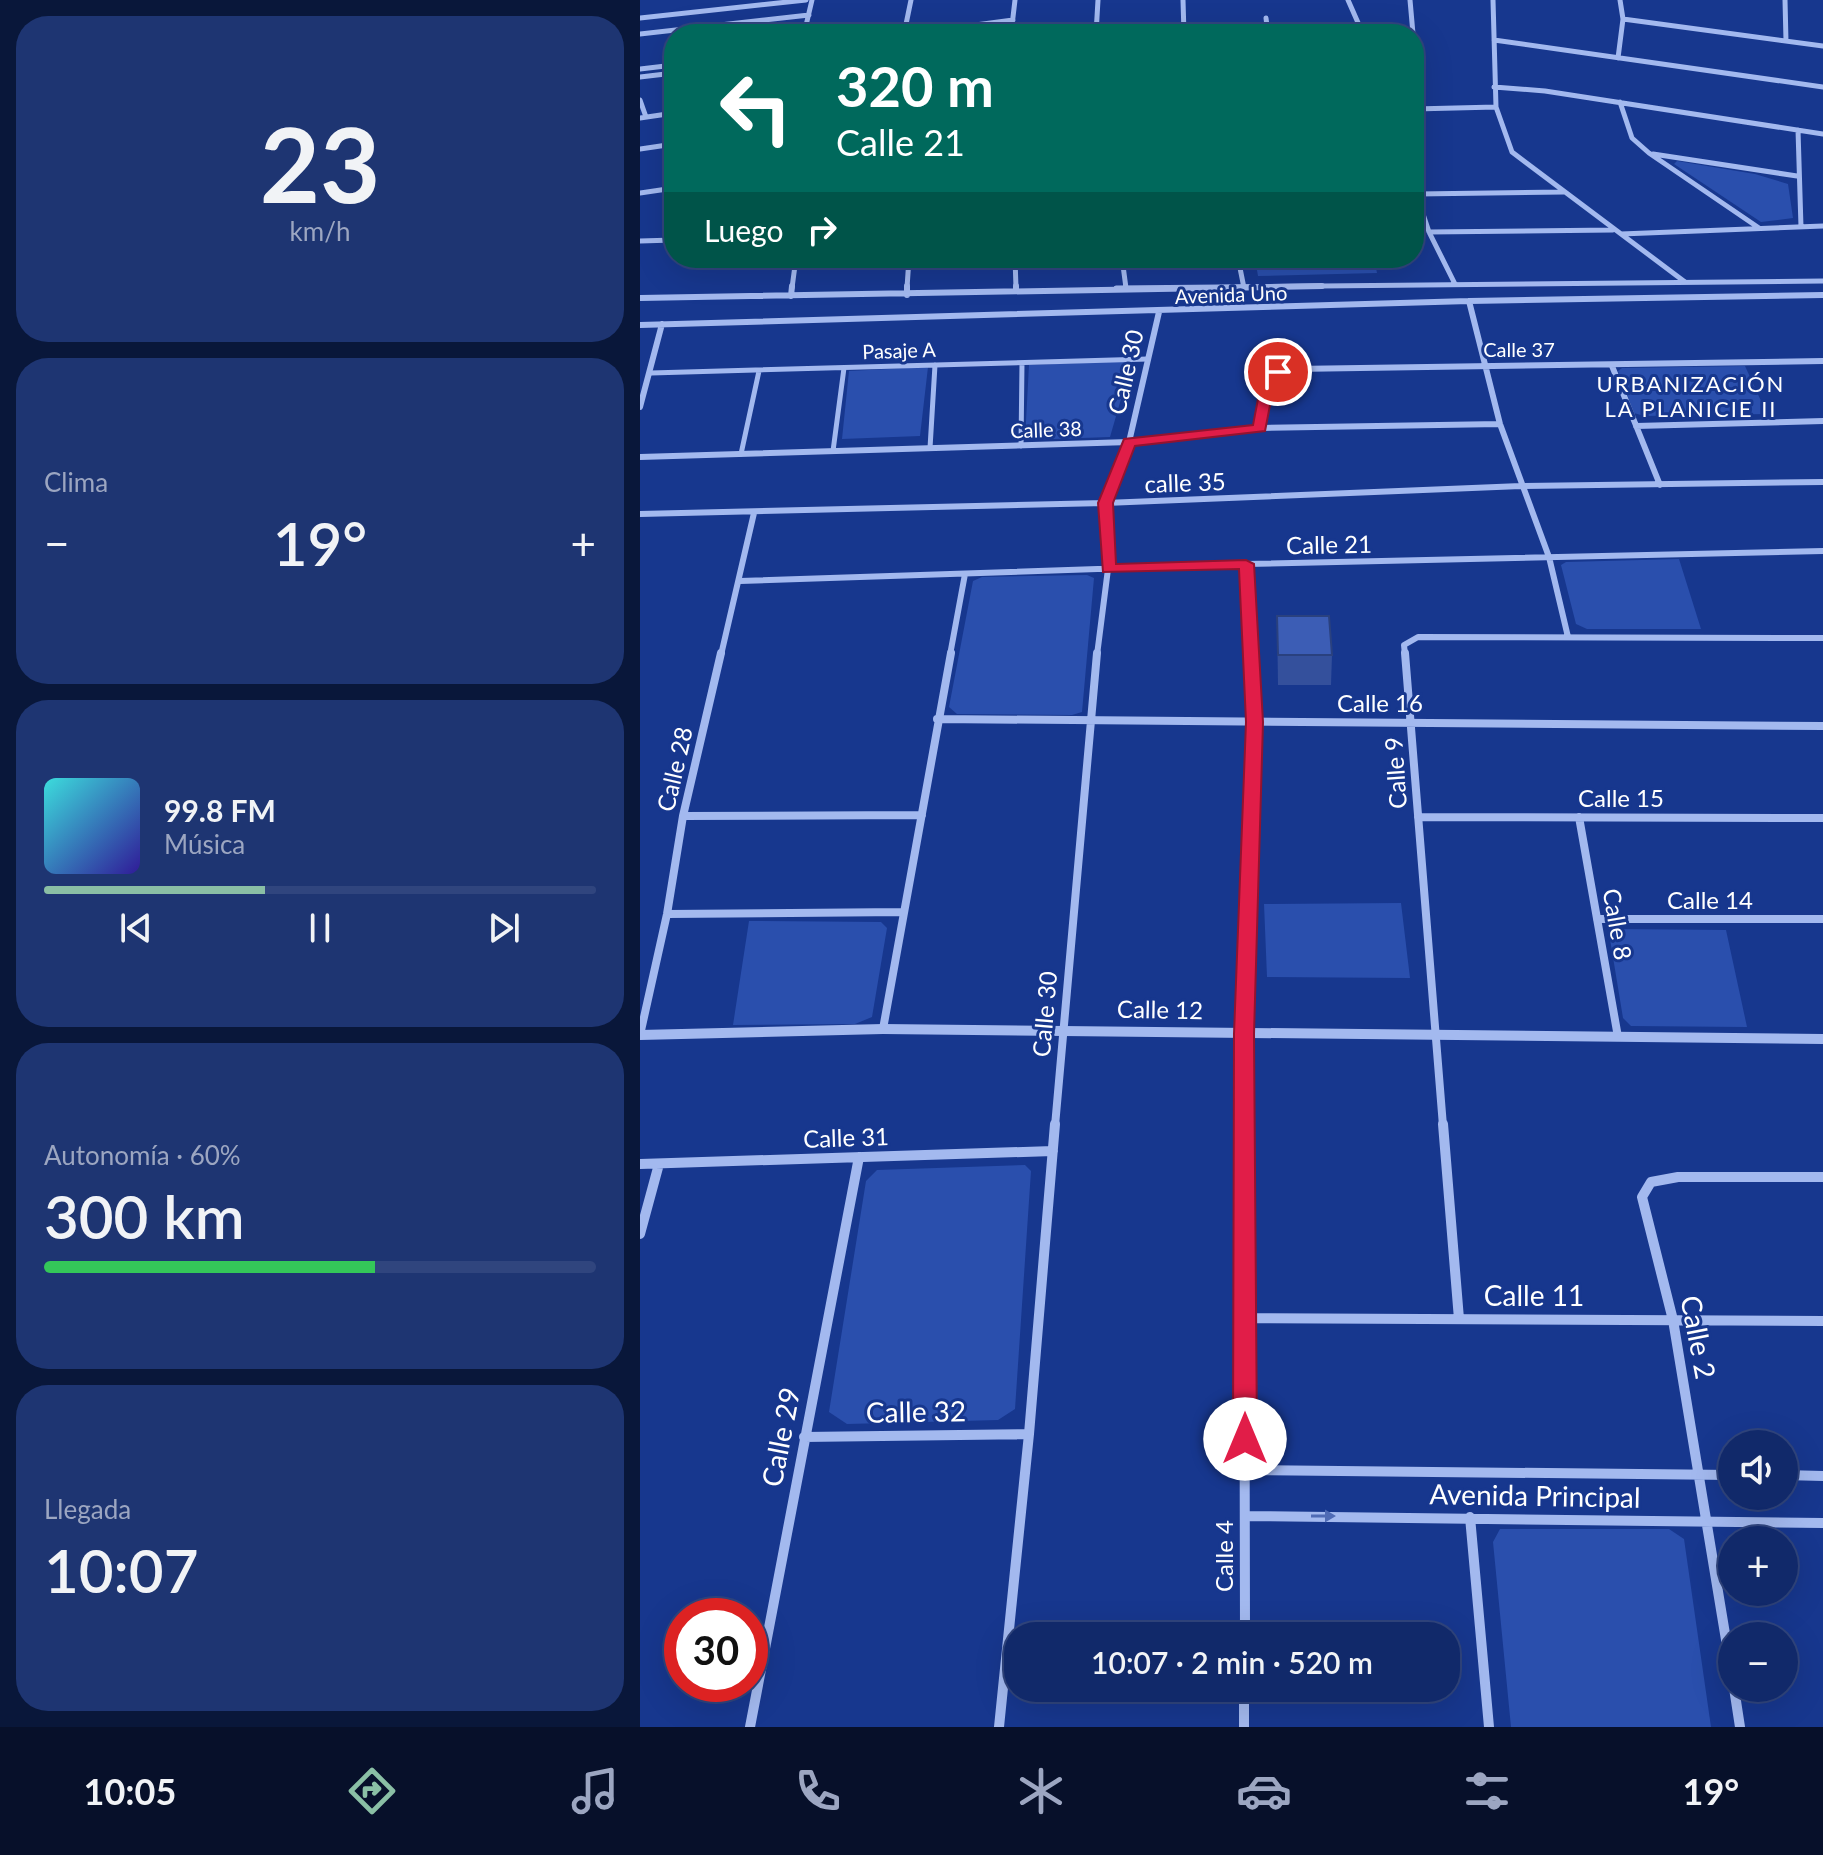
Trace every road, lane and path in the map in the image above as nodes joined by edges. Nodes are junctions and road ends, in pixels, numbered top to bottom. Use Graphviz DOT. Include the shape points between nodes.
graph roads {
  1 [pos="809,0"];
  2 [pos="911,0"];
  3 [pos="1015,0"];
  4 [pos="1098,0"];
  5 [pos="1183,0"];
  6 [pos="1348,0"];
  7 [pos="1410,0"];
  8 [pos="1493,0"];
  9 [pos="1620,0"];
  10 [pos="1785,0"];
  11 [pos="809,15"];
  12 [pos="640,18"];
  13 [pos="1266,18"];
  14 [pos="1623,19"];
  15 [pos="1013,20"];
  16 [pos="729,24"];
  17 [pos="807,24"];
  18 [pos="907,24"];
  19 [pos="982,24"];
  20 [pos="1012,24"];
  21 [pos="1097,24"];
  22 [pos="1184,24"];
  23 [pos="1267,24"];
  24 [pos="1359,24"];
  25 [pos="1412,24"];
  26 [pos="664,31"];
  27 [pos="640,34"];
  28 [pos="1494,40"];
  29 [pos="1786,41"];
  30 [pos="1823,46"];
  31 [pos="1618,58"];
  32 [pos="664,66"];
  33 [pos="640,70"];
  34 [pos="664,74"];
  35 [pos="640,77"];
  36 [pos="1494,87"];
  37 [pos="1823,87"];
  38 [pos="640,100"];
  39 [pos="1620,102"];
  40 [pos="1496,107"];
  41 [pos="1424,109"];
  42 [pos="664,114"];
  43 [pos="643,117"];
  44 [pos="1798,130"];
  45 [pos="1823,134"];
  46 [pos="664,145"];
  47 [pos="640,149"];
  48 [pos="1649,153"];
  49 [pos="1797,176"];
  50 [pos="664,189"];
  51 [pos="1424,190"];
  52 [pos="1564,192"];
  53 [pos="640,193"];
  54 [pos="1424,217"];
  55 [pos="1823,226"];
  56 [pos="1801,227"];
  57 [pos="1759,228"];
  58 [pos="1429,232"];
  59 [pos="1617,232"];
  60 [pos="664,240"];
  61 [pos="640,241"];
  62 [pos="795,268"];
  63 [pos="908,268"];
  64 [pos="1015,268"];
  65 [pos="1123,268"];
  66 [pos="1240,268"];
  67 [pos="1823,281"];
  68 [pos="1685,283"];
  69 [pos="1455,284"];
  70 [pos="1126,288"];
  71 [pos="1244,288"];
  72 [pos="1016,291"];
  73 [pos="907,295"];
  74 [pos="1823,295"];
  75 [pos="791,296"];
  76 [pos="640,298"];
  77 [pos="1469,301"];
  78 [pos="1159,312"];
  79 [pos="662,324"];
  80 [pos="640,325"];
  81 [pos="1148,359"];
  82 [pos="1823,361"];
  83 [pos="1022,363"];
  84 [pos="935,365"];
  85 [pos="1485,365"];
  86 [pos="1612,366"];
  87 [pos="844,368"];
  88 [pos="759,371"];
  89 [pos="650,377"];
  90 [pos="640,380"];
  91 [pos="640,407"];
  92 [pos="1823,421"];
  93 [pos="1500,424"];
  94 [pos="1636,426"];
  95 [pos="1260,428"];
  96 [pos="1129,442"];
  97 [pos="1021,446"];
  98 [pos="930,448"];
  99 [pos="833,451"];
  100 [pos="741,454"];
  101 [pos="640,457"];
  102 [pos="1823,482"];
  103 [pos="1660,485"];
  104 [pos="1521,486"];
  105 [pos="1105,503"];
  106 [pos="754,513"];
  107 [pos="640,514"];
  108 [pos="1823,551"];
  109 [pos="1549,557"];
  110 [pos="1246,564"];
  111 [pos="1108,569"];
  112 [pos="965,574"];
  113 [pos="740,581"];
  114 [pos="1568,637"];
  115 [pos="1823,638"];
  116 [pos="937,719"];
  117 [pos="1089,721"];
  118 [pos="1254,722"];
  119 [pos="1411,723"];
  120 [pos="1823,726"];
  121 [pos="922,815"];
  122 [pos="683,816"];
  123 [pos="1418,817"];
  124 [pos="1579,817"];
  125 [pos="1823,818"];
  126 [pos="904,912"];
  127 [pos="667,914"];
  128 [pos="1597,919"];
  129 [pos="1823,919"];
  130 [pos="883,1029"];
  131 [pos="1063,1031"];
  132 [pos="1244,1034"];
  133 [pos="640,1035"];
  134 [pos="1435,1036"];
  135 [pos="1618,1037"];
  136 [pos="1823,1039"];
  137 [pos="1053,1151"];
  138 [pos="859,1157"];
  139 [pos="640,1164"];
  140 [pos="659,1164"];
  141 [pos="1823,1177"];
  142 [pos="640,1234"];
  143 [pos="1245,1318"];
  144 [pos="1459,1319"];
  145 [pos="1673,1320"];
  146 [pos="1823,1321"];
  147 [pos="1029,1434"];
  148 [pos="804,1437"];
  149 [pos="1245,1470"];
  150 [pos="1700,1475"];
  151 [pos="1718,1475"];
  152 [pos="1798,1475"];
  153 [pos="1823,1476"];
  154 [pos="1245,1516"];
  155 [pos="1470,1517"];
  156 [pos="1708,1523"];
  157 [pos="1823,1523"];
  158 [pos="1245,1622"];
  159 [pos="1724,1622"];
  160 [pos="1244,1702"];
  161 [pos="1736,1702"];
  162 [pos="750,1727"];
  163 [pos="999,1727"];
  164 [pos="1244,1727"];
  165 [pos="1489,1727"];
  166 [pos="1740,1727"];
  1 -- 11 [label="street"];
  1 -- 12 [label="street"];
  2 -- 18 [label="street"];
  3 -- 15 [label="street"];
  4 -- 21 [label="street"];
  5 -- 22 [label="street"];
  6 -- 24 [label="street"];
  7 -- 25 [label="street"];
  8 -- 28 [label="street"];
  9 -- 14 [label="street"];
  10 -- 29 [label="street"];
  11 -- 16 [label="street"];
  11 -- 17 [label="street"];
  13 -- 23 [label="street"];
  14 -- 29 [label="street"];
  14 -- 31 [label="street"];
  15 -- 19 [label="street"];
  15 -- 20 [label="street"];
  26 -- 27 [label="street"];
  28 -- 31 [label="street"];
  28 -- 36 [label="street"];
  29 -- 30 [label="street"];
  31 -- 37 [label="street"];
  32 -- 33 [label="street"];
  34 -- 35 [label="street"];
  36 -- 39 [label="street"];
  36 -- 40 [label="street"];
  38 -- 43 [label="street"];
  39 -- 44 [label="street"];
  39 -- 48 [label="street" via="1628,132"];
  40 -- 41 [label="street"];
  40 -- 52 [label="street" via="1512,152"];
  42 -- 43 [label="street"];
  44 -- 45 [label="street"];
  44 -- 49 [label="street"];
  46 -- 47 [label="street"];
  48 -- 49 [label="street"];
  48 -- 57 [label="street"];
  49 -- 56 [label="street"];
  50 -- 53 [label="street"];
  51 -- 52 [label="street"];
  52 -- 59 [label="street"];
  54 -- 58 [label="street"];
  55 -- 56 [label="street"];
  56 -- 57 [label="street"];
  57 -- 59 [label="street"];
  58 -- 59 [label="street"];
  58 -- 69 [label="street"];
  59 -- 68 [label="street"];
  60 -- 61 [label="street"];
  62 -- 75 [label="street"];
  63 -- 73 [label="street"];
  64 -- 72 [label="street"];
  65 -- 70 [label="street"];
  66 -- 71 [label="street"];
  67 -- 68 [label="street, Avenida Uno"];
  68 -- 69 [label="street, Avenida Uno"];
  69 -- 71 [label="street, Avenida Uno"];
  70 -- 71 [label="street, Avenida Uno"];
  70 -- 72 [label="street, Avenida Uno"];
  72 -- 73 [label="street, Avenida Uno"];
  73 -- 75 [label="street, Avenida Uno"];
  74 -- 77 [label="street, Avenida Uno"];
  75 -- 76 [label="street, Avenida Uno"];
  77 -- 78 [label="street, Avenida Uno"];
  77 -- 85 [label="street"];
  78 -- 79 [label="street, Avenida Uno"];
  78 -- 81 [label="street, Calle 30"];
  79 -- 80 [label="street, Avenida Uno"];
  79 -- 89 [label="street"];
  81 -- 83 [label="street, Pasaje A"];
  81 -- 96 [label="street, Calle 30"];
  82 -- 86 [label="street, Calle 37"];
  83 -- 84 [label="street, Pasaje A"];
  83 -- 97 [label="street"];
  84 -- 87 [label="street, Pasaje A"];
  84 -- 98 [label="street"];
  85 -- 86 [label="street, Calle 37"];
  85 -- 93 [label="street"];
  85 -- 95 [label="street, Calle 37" via="1278,372 1268,378"];
  86 -- 94 [label="street"];
  87 -- 88 [label="street, Pasaje A"];
  87 -- 99 [label="street"];
  88 -- 89 [label="street, Pasaje A"];
  88 -- 100 [label="street"];
  89 -- 90 [label="street"];
  89 -- 91 [label="street"];
  92 -- 94 [label="street"];
  93 -- 95 [label="street, Calle 38"];
  93 -- 104 [label="street"];
  94 -- 103 [label="street"];
  95 -- 96 [label="street, Calle 38"];
  96 -- 97 [label="street, Calle 38"];
  96 -- 105 [label="street, Calle 30"];
  97 -- 98 [label="street, Calle 38"];
  98 -- 99 [label="street, Calle 38"];
  99 -- 100 [label="street, Calle 38"];
  100 -- 101 [label="street, Calle 38"];
  102 -- 103 [label="street, calle 35"];
  103 -- 104 [label="street, calle 35"];
  104 -- 105 [label="street, calle 35"];
  104 -- 109 [label="street"];
  105 -- 106 [label="street, calle 35"];
  105 -- 111 [label="street, Calle 30"];
  106 -- 107 [label="street"];
  106 -- 113 [label="street, Calle 28"];
  108 -- 109 [label="street, Calle 21"];
  109 -- 110 [label="street, Calle 21"];
  109 -- 114 [label="street"];
  110 -- 111 [label="street, Calle 21"];
  110 -- 118 [label="street, Calle 4"];
  111 -- 112 [label="street, Calle 21"];
  111 -- 117 [label="street, Calle 30"];
  112 -- 113 [label="street, Calle 21"];
  112 -- 116 [label="street"];
  113 -- 122 [label="street, Calle 28"];
  114 -- 115 [label="street, Calle 9"];
  114 -- 119 [label="street, Calle 9" via="1418,637 1404,645"];
  116 -- 117 [label="street, Calle 16"];
  116 -- 121 [label="street"];
  117 -- 118 [label="street, Calle 16"];
  117 -- 131 [label="street, Calle 30"];
  118 -- 119 [label="street, Calle 16"];
  118 -- 132 [label="street, Calle 4"];
  119 -- 120 [label="street, Calle 16"];
  119 -- 123 [label="street, Calle 9"];
  121 -- 122 [label="street"];
  121 -- 126 [label="street"];
  122 -- 127 [label="street, Calle 28"];
  123 -- 124 [label="street, Calle 15"];
  123 -- 134 [label="street, Calle 9"];
  124 -- 125 [label="street, Calle 15"];
  124 -- 128 [label="street, Calle 8"];
  126 -- 127 [label="street"];
  126 -- 130 [label="street"];
  127 -- 133 [label="street, Calle 28"];
  128 -- 129 [label="street, Calle 14"];
  128 -- 135 [label="street, Calle 8"];
  130 -- 131 [label="street, Calle 12"];
  130 -- 133 [label="street, Calle 12"];
  131 -- 132 [label="street, Calle 12"];
  131 -- 137 [label="street, Calle 30"];
  132 -- 134 [label="street, Calle 12"];
  132 -- 143 [label="street, Calle 4"];
  134 -- 135 [label="street, Calle 12"];
  134 -- 144 [label="street, Calle 9"];
  135 -- 136 [label="street, Calle 12"];
  137 -- 138 [label="street, Calle 31"];
  137 -- 147 [label="street, Calle 30"];
  138 -- 140 [label="street, Calle 31"];
  138 -- 148 [label="street, Calle 29"];
  139 -- 140 [label="street, Calle 31"];
  140 -- 142 [label="street"];
  141 -- 145 [label="street, Calle 2" via="1678,1177 1651,1182 1642,1197"];
  143 -- 144 [label="street, Calle 11"];
  143 -- 149 [label="street, Calle 4"];
  144 -- 145 [label="street, Calle 11"];
  145 -- 146 [label="street, Calle 11"];
  145 -- 150 [label="street, Calle 2"];
  147 -- 148 [label="street, Calle 32"];
  147 -- 163 [label="street, Calle 30"];
  148 -- 162 [label="street, Calle 29"];
  149 -- 150 [label="street, Avenida Principal"];
  149 -- 154 [label="street, Calle 4"];
  150 -- 151 [label="street, Avenida Principal"];
  150 -- 156 [label="street, Calle 2"];
  152 -- 153 [label="street"];
  154 -- 155 [label="street, Avenida Principal, one-way"];
  154 -- 158 [label="street, Calle 4"];
  155 -- 156 [label="street, Avenida Principal"];
  155 -- 165 [label="street"];
  156 -- 157 [label="street, Avenida Principal"];
  156 -- 159 [label="street, Calle 2"];
  160 -- 164 [label="street"];
  161 -- 166 [label="street"];
}
